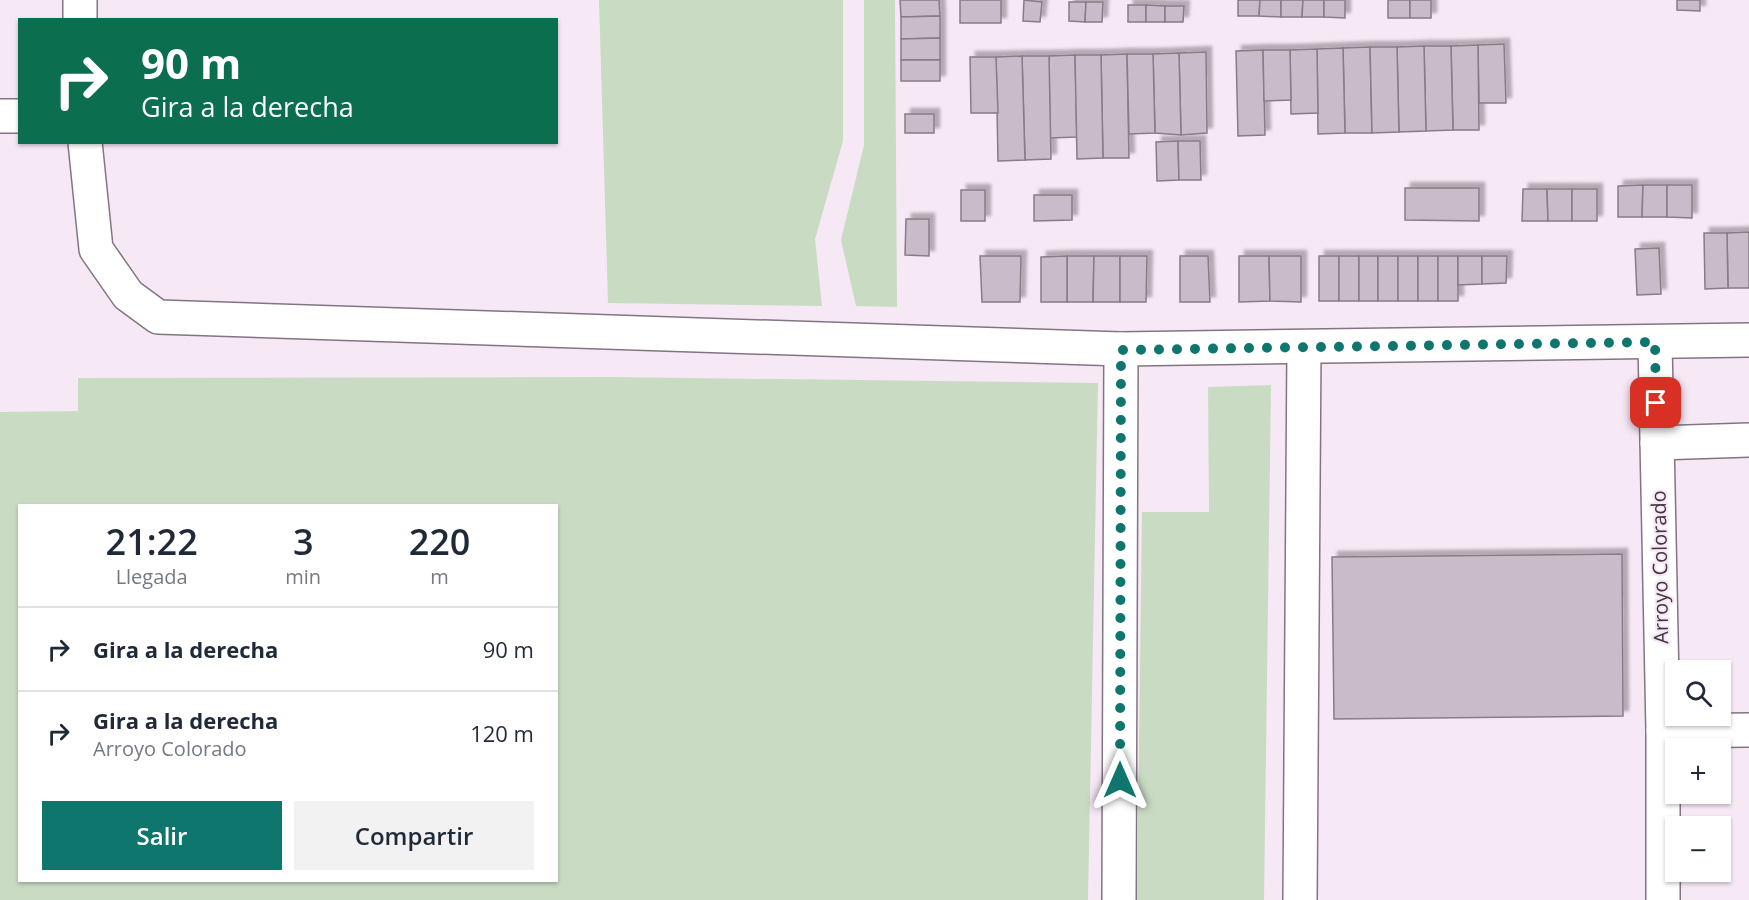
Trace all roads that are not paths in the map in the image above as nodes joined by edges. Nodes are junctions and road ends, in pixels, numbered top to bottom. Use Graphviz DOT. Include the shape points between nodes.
graph roads {
  1 [pos="80,0"];
  2 [pos="80,18"];
  3 [pos="0,116"];
  4 [pos="18,116"];
  5 [pos="86,144"];
  6 [pos="1749,340"];
  7 [pos="1655,342"];
  8 [pos="1304,347"];
  9 [pos="1121,350"];
  10 [pos="1749,440"];
  11 [pos="1657,443"];
  12 [pos="1749,730"];
  13 [pos="1663,731"];
  14 [pos="1119,900"];
  15 [pos="1300,900"];
  16 [pos="1663,900"];
  1 -- 2 [label="street"];
  3 -- 4 [label="street"];
  5 -- 9 [label="street" via="96,249 129,295 158,317"];
  6 -- 7 [label="street"];
  7 -- 8 [label="street"];
  7 -- 11 [label="street, Arroyo Colorado"];
  8 -- 9 [label="street"];
  8 -- 15 [label="street"];
  9 -- 14 [label="street"];
  10 -- 11 [label="street"];
  11 -- 13 [label="street, Arroyo Colorado"];
  12 -- 13 [label="street"];
  13 -- 16 [label="street, Arroyo Colorado"];
}
